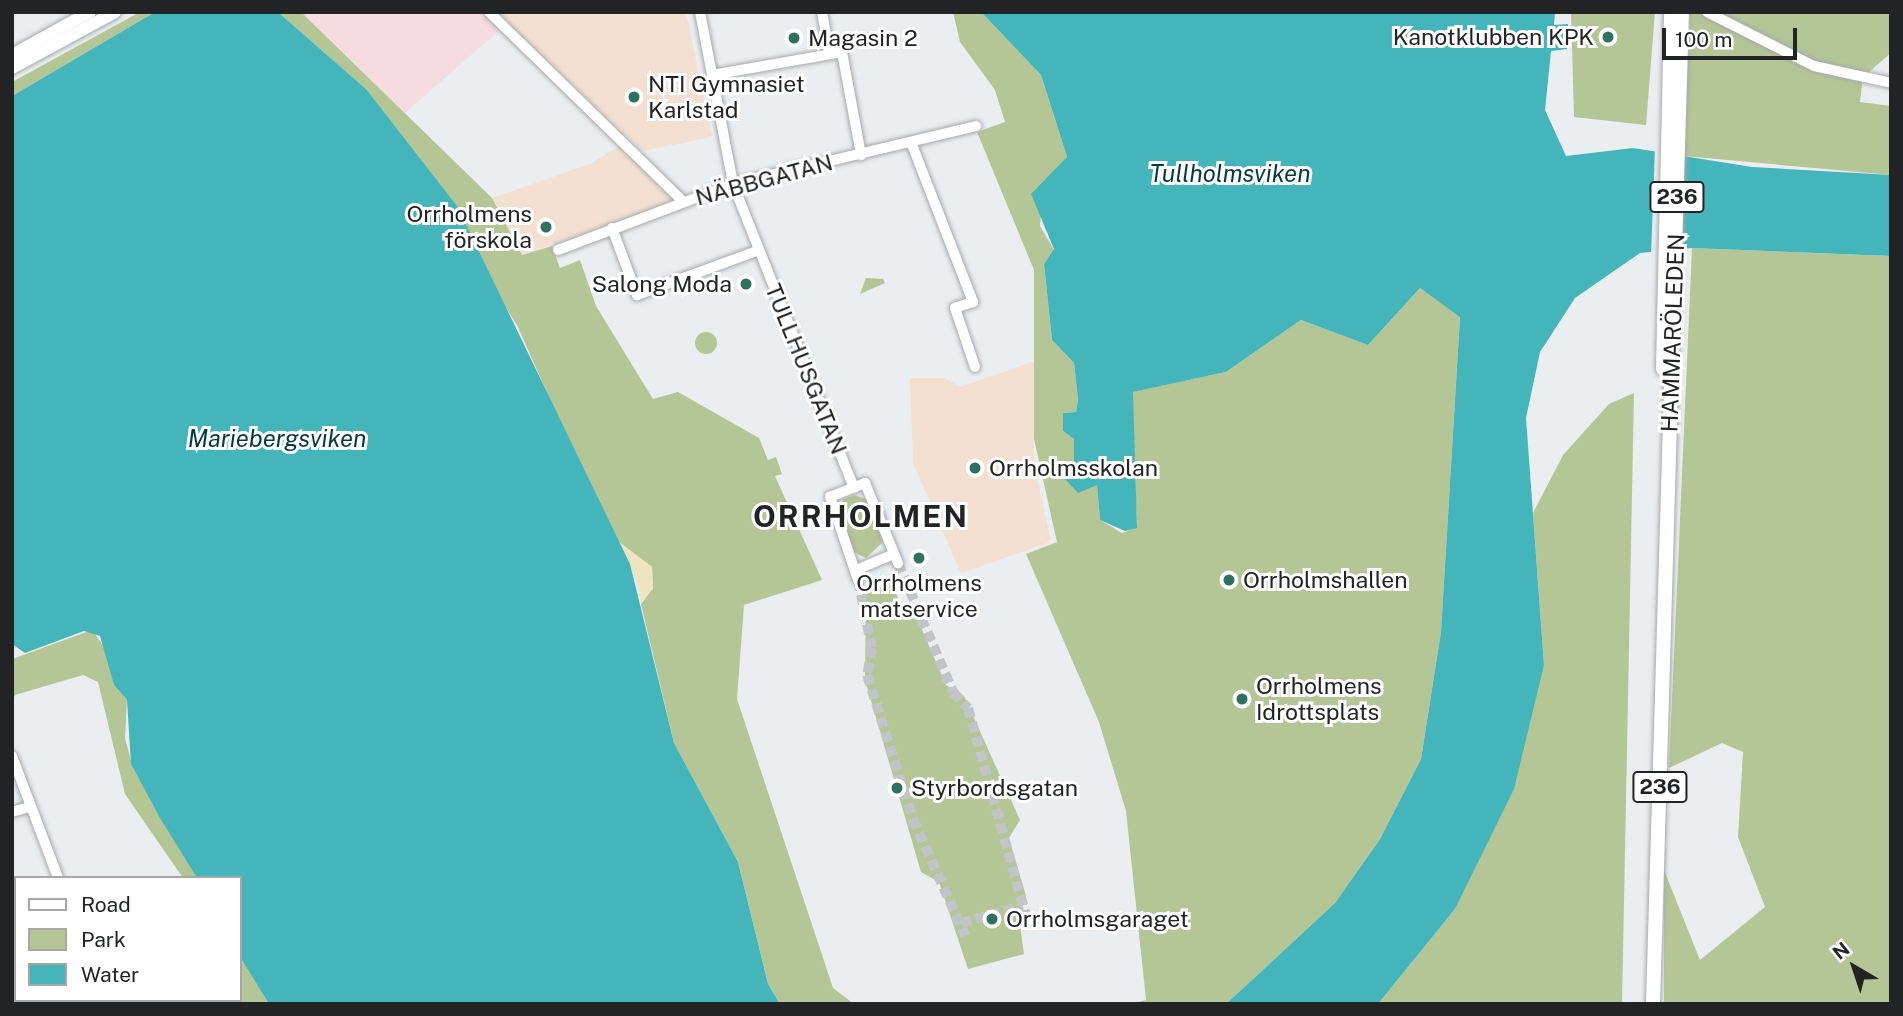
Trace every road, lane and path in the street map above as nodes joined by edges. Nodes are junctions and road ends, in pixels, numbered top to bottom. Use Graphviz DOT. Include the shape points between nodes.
graph roads {
  1 [pos="90,12"];
  2 [pos="115,12"];
  3 [pos="489,12"];
  4 [pos="701,12"];
  5 [pos="822,12"];
  6 [pos="1671,12"];
  7 [pos="1682,12"];
  8 [pos="1707,12"];
  9 [pos="829,51"];
  10 [pos="12,55"];
  11 [pos="12,68"];
  12 [pos="712,75"];
  13 [pos="1891,83"];
  14 [pos="1673,121"];
  15 [pos="976,126"];
  16 [pos="911,142"];
  17 [pos="862,155"];
  18 [pos="733,184"];
  19 [pos="683,201"];
  20 [pos="612,228"];
  21 [pos="558,250"];
  22 [pos="759,250"];
  23 [pos="975,367"];
  24 [pos="853,488"];
  25 [pos="12,756"];
  26 [pos="29,807"];
  27 [pos="12,812"];
  28 [pos="57,876"];
  29 [pos="1653,1004"];
  1 -- 10 [label="street"];
  2 -- 11 [label="street"];
  3 -- 19 [label="street"];
  4 -- 12 [label="street, TULLHUSGATAN"];
  5 -- 9 [label="street"];
  6 -- 14 [label="main road, HAMMARÖLEDEN / 236"];
  7 -- 14 [label="main road, HAMMARÖLEDEN / 236"];
  8 -- 13 [label="street" via="1814,66"];
  9 -- 12 [label="street"];
  9 -- 17 [label="street" via="842,52"];
  12 -- 18 [label="street, TULLHUSGATAN"];
  14 -- 29 [label="main road, HAMMARÖLEDEN / 236"];
  15 -- 16 [label="street, NÄBBGATAN"];
  16 -- 17 [label="street, NÄBBGATAN"];
  16 -- 23 [label="street" via="973,302 955,308"];
  17 -- 18 [label="street, NÄBBGATAN"];
  18 -- 19 [label="street, NÄBBGATAN"];
  18 -- 22 [label="street, TULLHUSGATAN"];
  19 -- 20 [label="street, NÄBBGATAN"];
  20 -- 21 [label="street, NÄBBGATAN"];
  20 -- 22 [label="street" via="637,295"];
  22 -- 24 [label="street, TULLHUSGATAN"];
  24 -- 24 [label="street" via="830,497 857,575 896,558 865,483"];
  25 -- 26 [label="street"];
  26 -- 27 [label="street"];
  26 -- 28 [label="street"];
}
